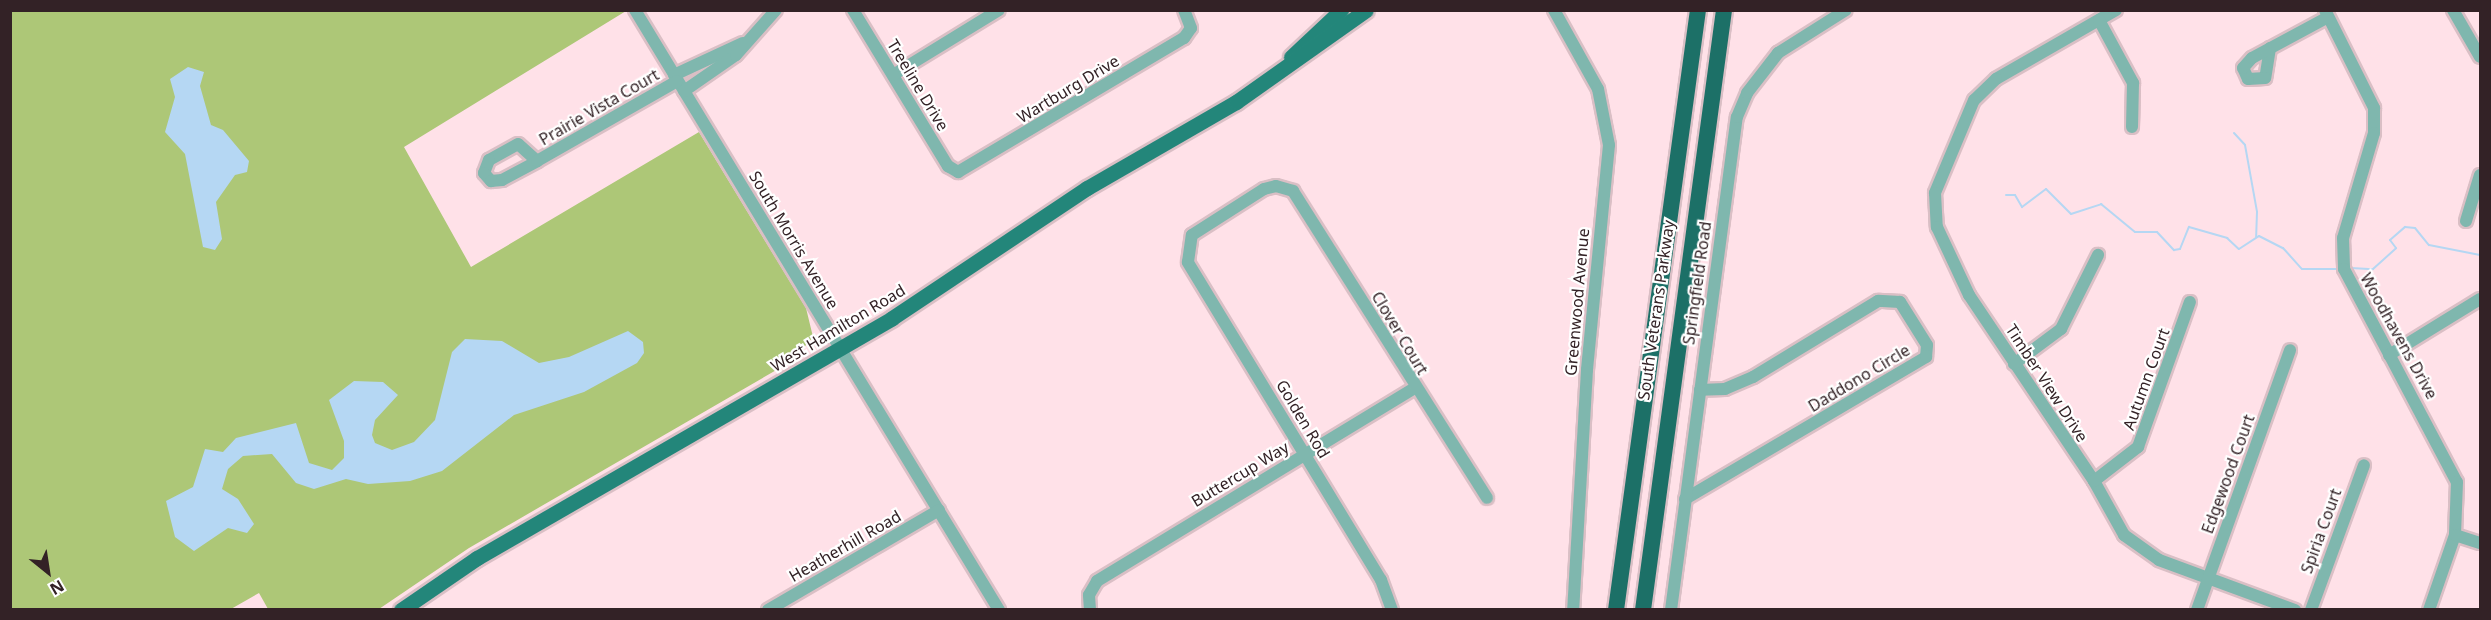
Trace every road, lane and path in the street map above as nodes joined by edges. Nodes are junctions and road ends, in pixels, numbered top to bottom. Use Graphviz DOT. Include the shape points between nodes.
graph roads {
  1 [pos="635,10"];
  2 [pos="776,10"];
  3 [pos="853,10"];
  4 [pos="999,10"];
  5 [pos="1184,10"];
  6 [pos="1341,10"];
  7 [pos="1366,10"];
  8 [pos="1554,10"];
  9 [pos="1698,10"];
  10 [pos="1724,10"];
  11 [pos="1846,10"];
  12 [pos="2116,10"];
  13 [pos="2452,10"];
  14 [pos="2326,14"];
  15 [pos="2099,20"];
  16 [pos="743,43"];
  17 [pos="2270,48"];
  18 [pos="2481,57"];
  19 [pos="1285,66"];
  20 [pos="893,75"];
  21 [pos="678,82"];
  22 [pos="2132,127"];
  23 [pos="537,161"];
  24 [pos="958,172"];
  25 [pos="2481,175"];
  26 [pos="1285,187"];
  27 [pos="2466,221"];
  28 [pos="2098,255"];
  29 [pos="2481,299"];
  30 [pos="2190,302"];
  31 [pos="841,349"];
  32 [pos="2290,350"];
  33 [pos="2389,355"];
  34 [pos="2014,364"];
  35 [pos="1414,388"];
  36 [pos="1700,390"];
  37 [pos="1305,454"];
  38 [pos="2364,465"];
  39 [pos="2094,481"];
  40 [pos="1487,498"];
  41 [pos="1685,499"];
  42 [pos="939,510"];
  43 [pos="2455,535"];
  44 [pos="2481,543"];
  45 [pos="2208,578"];
  46 [pos="401,609"];
  47 [pos="768,609"];
  48 [pos="999,609"];
  49 [pos="1090,609"];
  50 [pos="1392,609"];
  51 [pos="1573,609"];
  52 [pos="1616,609"];
  53 [pos="1643,609"];
  54 [pos="1671,609"];
  55 [pos="2197,609"];
  56 [pos="2295,609"];
  57 [pos="2311,609"];
  58 [pos="2429,609"];
  1 -- 21 [label="street, South Morris Avenue"];
  2 -- 16 [label="street"];
  3 -- 20 [label="street, Treeline Drive"];
  4 -- 20 [label="street"];
  5 -- 24 [label="street, Wartburg Drive" via="1191,28 1184,38"];
  6 -- 19 [label="main road, West Hamilton Road" via="1306,39"];
  7 -- 19 [label="main road, West Hamilton Road"];
  8 -- 51 [label="street, Greenwood Avenue" via="1598,89 1609,145 1587,370"];
  9 -- 52 [label="highway, South Veterans Parkway"];
  10 -- 53 [label="highway, South Veterans Parkway"];
  11 -- 36 [label="street, Springfield Road" via="1778,53 1747,93 1737,117"];
  12 -- 15 [label="street, Timber View Drive"];
  13 -- 18 [label="street"];
  14 -- 17 [label="street"];
  14 -- 33 [label="street, Woodhavens Drive" via="2374,108 2374,133 2347,219 2343,258 2349,282"];
  15 -- 22 [label="street" via="2133,83"];
  15 -- 34 [label="street, Timber View Drive" via="1996,79 1968,111 1942,169 1933,210 1969,295"];
  16 -- 21 [label="street"];
  16 -- 21 [label="street" via="722,67"];
  19 -- 31 [label="main road, West Hamilton Road"];
  20 -- 24 [label="street, Treeline Drive" via="948,166"];
  21 -- 23 [label="street, Prairie Vista Court"];
  21 -- 31 [label="street, South Morris Avenue"];
  25 -- 27 [label="street"];
  26 -- 35 [label="street, Clover Court" via="1301,202"];
  26 -- 37 [label="street, Golden Rod" via="1264,189 1195,232 1186,247 1188,262"];
  28 -- 34 [label="street" via="2061,329"];
  29 -- 33 [label="street"];
  30 -- 39 [label="street, Autumn Court" via="2138,447"];
  31 -- 42 [label="street, South Morris Avenue"];
  31 -- 46 [label="main road, West Hamilton Road" via="477,558"];
  32 -- 45 [label="street, Edgewood Court"];
  33 -- 43 [label="street, Woodhavens Drive" via="2452,467 2460,506"];
  34 -- 39 [label="street, Timber View Drive"];
  35 -- 37 [label="street, Buttercup Way"];
  35 -- 40 [label="street, Clover Court"];
  36 -- 41 [label="street, Springfield Road"];
  36 -- 41 [label="street, Daddono Circle" via="1725,389 1753,377 1878,301 1900,302 1927,345 1926,357"];
  37 -- 49 [label="street, Buttercup Way" via="1097,581 1089,595"];
  37 -- 50 [label="street, Golden Rod" via="1381,580"];
  38 -- 57 [label="street, Spiria Court"];
  39 -- 45 [label="street, Timber View Drive" via="2130,541 2159,560"];
  41 -- 54 [label="street, Springfield Road"];
  42 -- 47 [label="street, Heatherhill Road"];
  42 -- 48 [label="street, South Morris Avenue"];
  43 -- 44 [label="street"];
  43 -- 58 [label="street, Woodhavens Drive"];
  45 -- 55 [label="street, Edgewood Court"];
  45 -- 56 [label="street, Timber View Drive"];
}
